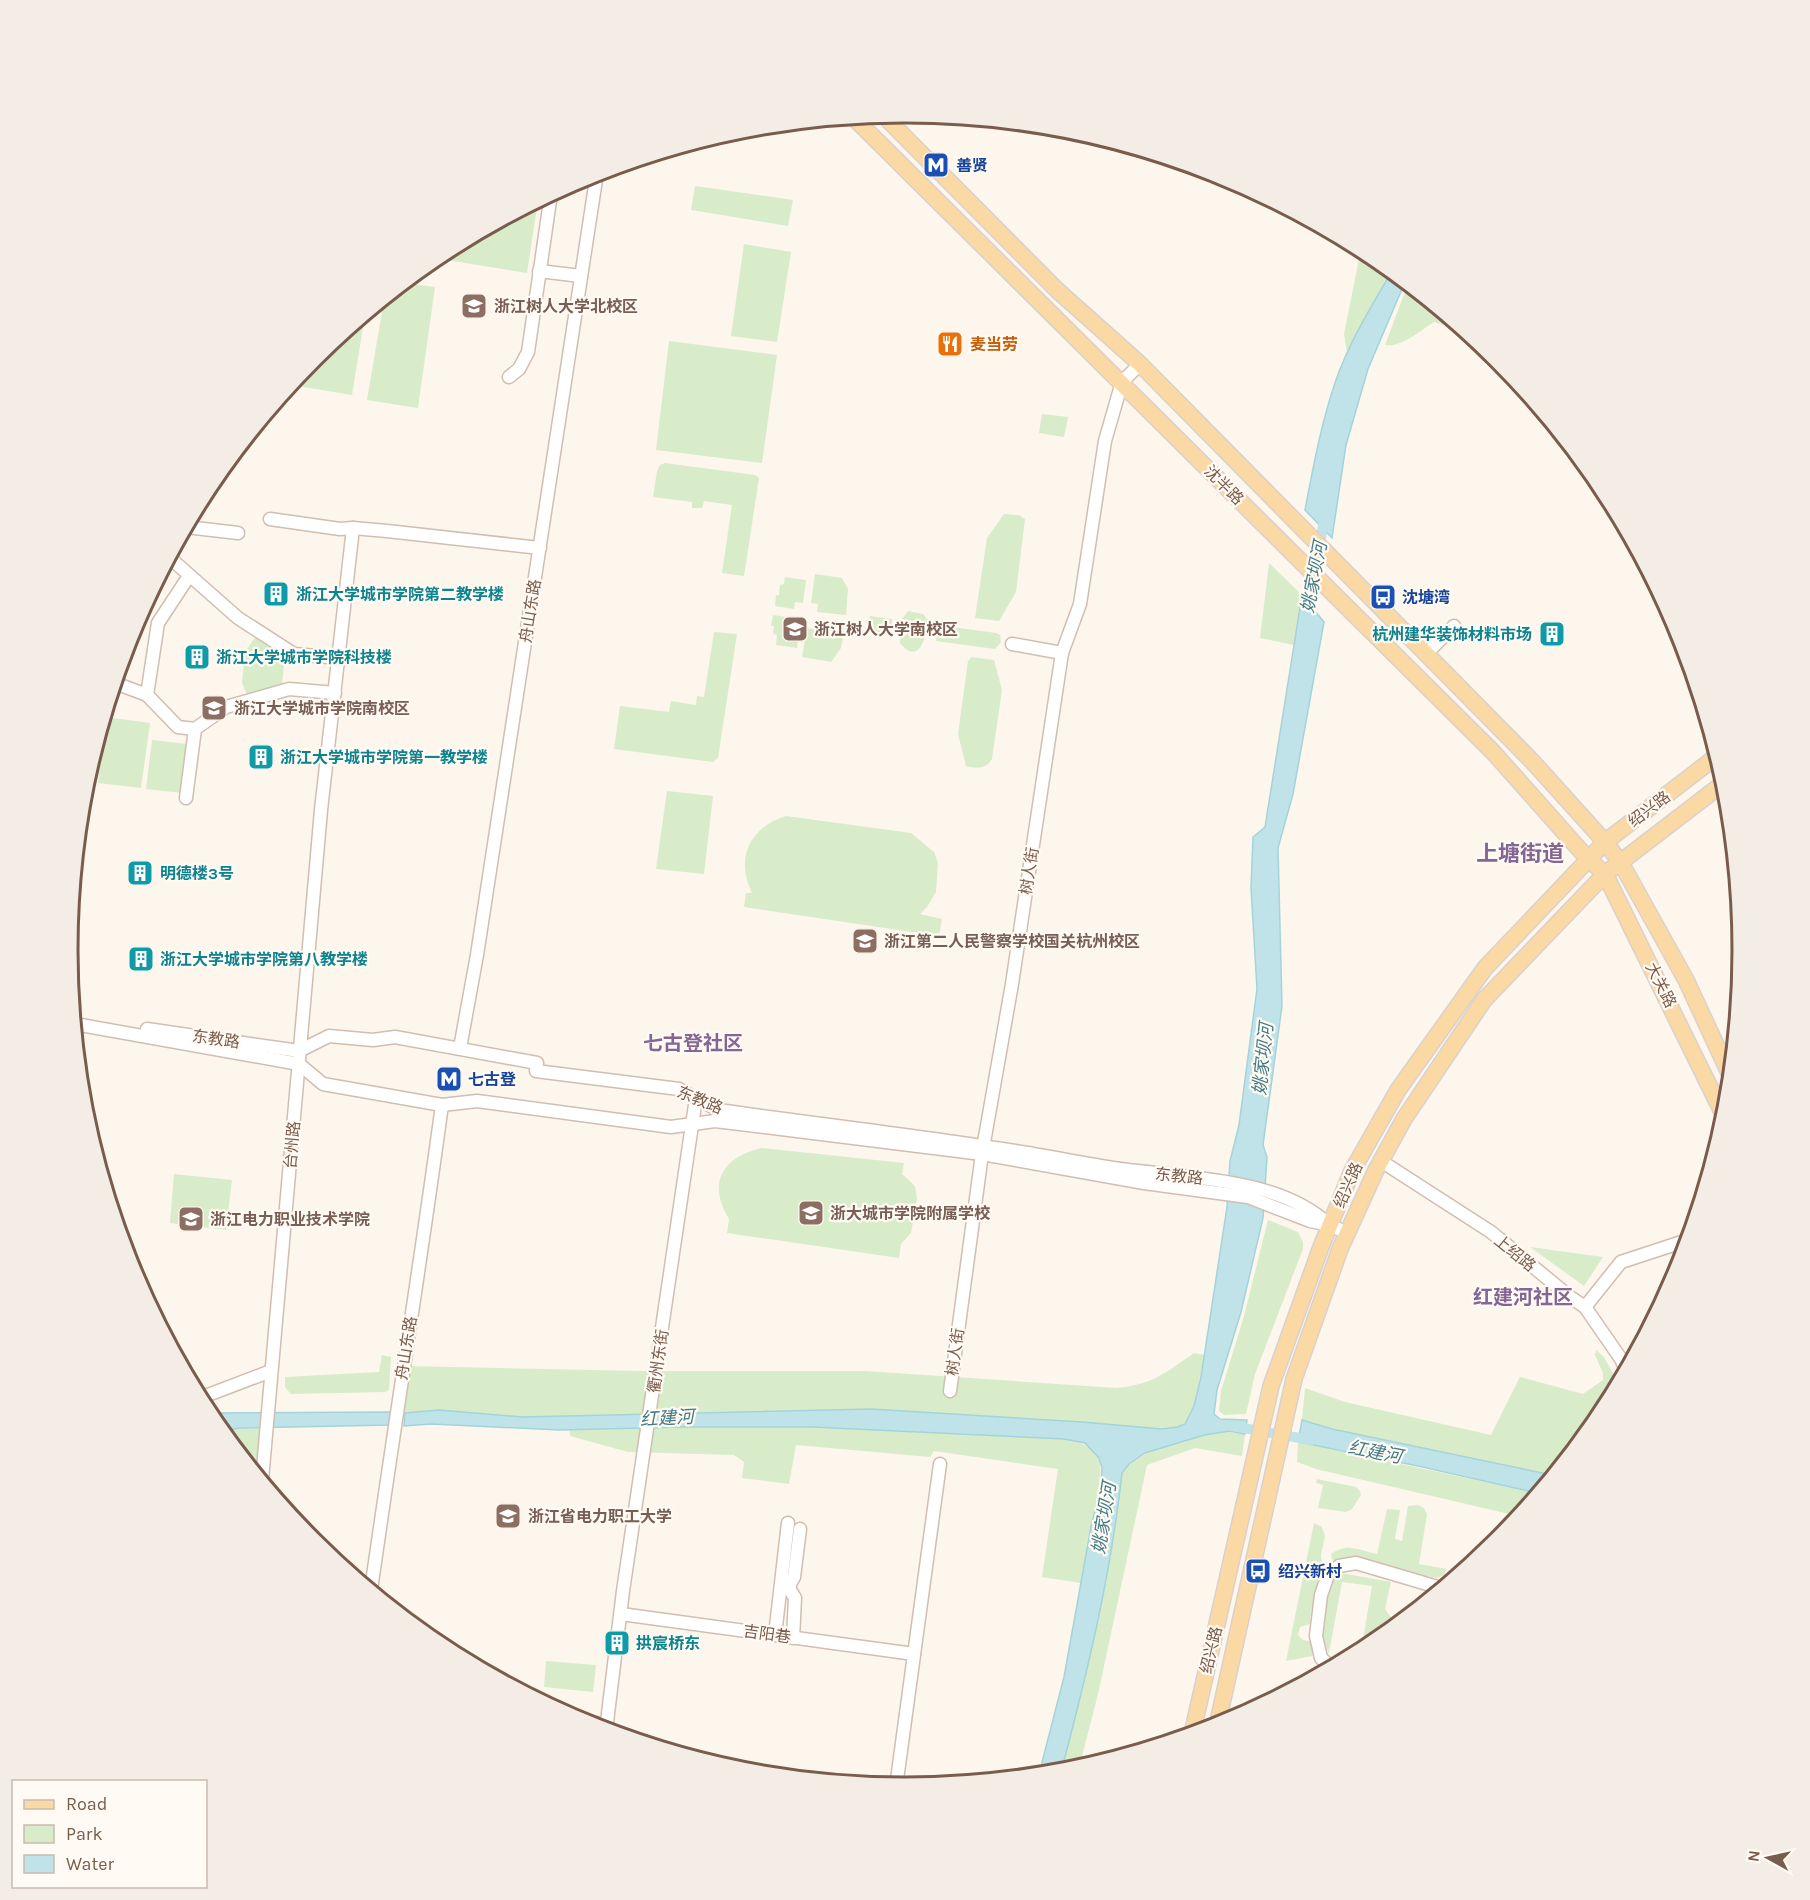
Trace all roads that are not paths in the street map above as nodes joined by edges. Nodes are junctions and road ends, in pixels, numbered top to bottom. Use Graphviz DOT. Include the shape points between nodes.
graph roads {
  1 [pos="891,124"];
  2 [pos="861,125"];
  3 [pos="595,184"];
  4 [pos="550,203"];
  5 [pos="539,271"];
  6 [pos="581,276"];
  7 [pos="1140,364"];
  8 [pos="509,377"];
  9 [pos="1122,382"];
  10 [pos="270,519"];
  11 [pos="194,528"];
  12 [pos="353,528"];
  13 [pos="238,533"];
  14 [pos="540,548"];
  15 [pos="175,562"];
  16 [pos="189,576"];
  17 [pos="1454,626"];
  18 [pos="1012,644"];
  19 [pos="1062,652"];
  20 [pos="1426,654"];
  21 [pos="339,658"];
  22 [pos="122,685"];
  23 [pos="335,693"];
  24 [pos="147,695"];
  25 [pos="195,729"];
  26 [pos="1710,762"];
  27 [pos="1716,789"];
  28 [pos="186,798"];
  29 [pos="1605,842"];
  30 [pos="1588,858"];
  31 [pos="1621,863"];
  32 [pos="1605,874"];
  33 [pos="81,1019"];
  34 [pos="82,1025"];
  35 [pos="460,1048"];
  36 [pos="299,1058"];
  37 [pos="1724,1063"];
  38 [pos="696,1098"];
  39 [pos="1717,1103"];
  40 [pos="442,1105"];
  41 [pos="692,1124"];
  42 [pos="982,1150"];
  43 [pos="1381,1161"];
  44 [pos="1330,1225"];
  45 [pos="1347,1233"];
  46 [pos="1678,1243"];
  47 [pos="1585,1307"];
  48 [pos="1622,1362"];
  49 [pos="271,1371"];
  50 [pos="950,1391"];
  51 [pos="208,1395"];
  52 [pos="940,1464"];
  53 [pos="263,1470"];
  54 [pos="788,1523"];
  55 [pos="800,1529"];
  56 [pos="372,1582"];
  57 [pos="1433,1586"];
  58 [pos="621,1614"];
  59 [pos="775,1635"];
  60 [pos="793,1638"];
  61 [pos="914,1654"];
  62 [pos="1325,1662"];
  63 [pos="1220,1715"];
  64 [pos="608,1721"];
  65 [pos="1194,1724"];
  66 [pos="897,1777"];
  1 -- 7 [label="main road, 沈半路" via="1057,290"];
  2 -- 9 [label="main road, 沈半路"];
  3 -- 6 [label="street, 舟山东路"];
  4 -- 5 [label="street"];
  5 -- 6 [label="street"];
  5 -- 8 [label="street" via="528,352 519,369"];
  6 -- 14 [label="street, 舟山东路"];
  7 -- 9 [label="street, 树人街"];
  7 -- 20 [label="main road, 沈半路"];
  9 -- 19 [label="street, 树人街" via="1105,441 1080,604"];
  9 -- 30 [label="main road, 沈半路" via="1493,752"];
  10 -- 12 [label="street"];
  11 -- 13 [label="street"];
  12 -- 14 [label="street"];
  12 -- 21 [label="street, 台州路"];
  14 -- 35 [label="street, 舟山东路"];
  15 -- 16 [label="street"];
  16 -- 21 [label="street" via="238,618 294,654"];
  16 -- 24 [label="street" via="158,623"];
  17 -- 20 [label="street"];
  18 -- 19 [label="street"];
  19 -- 42 [label="street, 树人街" via="1012,984"];
  20 -- 29 [label="main road, 沈半路"];
  21 -- 23 [label="street, 台州路"];
  22 -- 24 [label="street"];
  23 -- 25 [label="street" via="290,689 226,707"];
  23 -- 36 [label="street, 台州路"];
  24 -- 25 [label="street" via="178,727"];
  25 -- 28 [label="street"];
  26 -- 29 [label="main road, 绍兴路"];
  27 -- 31 [label="main road, 绍兴路"];
  29 -- 30 [label="main road, 绍兴路"];
  29 -- 31 [label="main road, 大关路"];
  30 -- 32 [label="main road, 大关路"];
  30 -- 44 [label="main road, 绍兴路" via="1485,968 1402,1083 1352,1171"];
  31 -- 32 [label="main road, 绍兴路"];
  31 -- 37 [label="main road, 大关路" via="1686,980"];
  32 -- 39 [label="main road, 大关路"];
  32 -- 43 [label="main road, 绍兴路" via="1484,999 1404,1119"];
  33 -- 36 [label="street, 东教路"];
  34 -- 36 [label="street, 东教路"];
  35 -- 36 [label="street, 东教路" via="395,1037 373,1040 329,1036"];
  35 -- 38 [label="street, 东教路" via="537,1063 536,1071 679,1089"];
  36 -- 40 [label="street, 东教路" via="323,1084"];
  36 -- 49 [label="street, 台州路"];
  38 -- 41 [label="street, 衢州东街"];
  38 -- 42 [label="street, 东教路" via="718,1110"];
  40 -- 41 [label="street, 东教路" via="477,1101 671,1127"];
  40 -- 56 [label="street, 舟山东路"];
  41 -- 42 [label="street, 东教路" via="716,1121"];
  41 -- 58 [label="street, 衢州东街"];
  42 -- 44 [label="street, 东教路" via="1194,1183 1312,1216"];
  42 -- 50 [label="street, 树人街"];
  43 -- 45 [label="main road, 绍兴路"];
  43 -- 47 [label="street, 上绍路" via="1491,1232"];
  44 -- 45 [label="street, 东教路"];
  44 -- 65 [label="main road, 绍兴路" via="1271,1386"];
  45 -- 63 [label="main road, 绍兴路" via="1294,1379"];
  46 -- 47 [label="street" via="1621,1262"];
  47 -- 48 [label="street, 上绍路"];
  49 -- 51 [label="street"];
  49 -- 53 [label="street, 台州路"];
  52 -- 61 [label="street"];
  54 -- 59 [label="street"];
  55 -- 60 [label="street" via="790,1584 795,1598"];
  57 -- 62 [label="street" via="1356,1563 1338,1566 1328,1575 1321,1595 1316,1636"];
  58 -- 59 [label="street, 吉阳巷"];
  58 -- 64 [label="street, 衢州东街"];
  59 -- 60 [label="street, 吉阳巷"];
  60 -- 61 [label="street, 吉阳巷"];
  61 -- 66 [label="street"];
}
